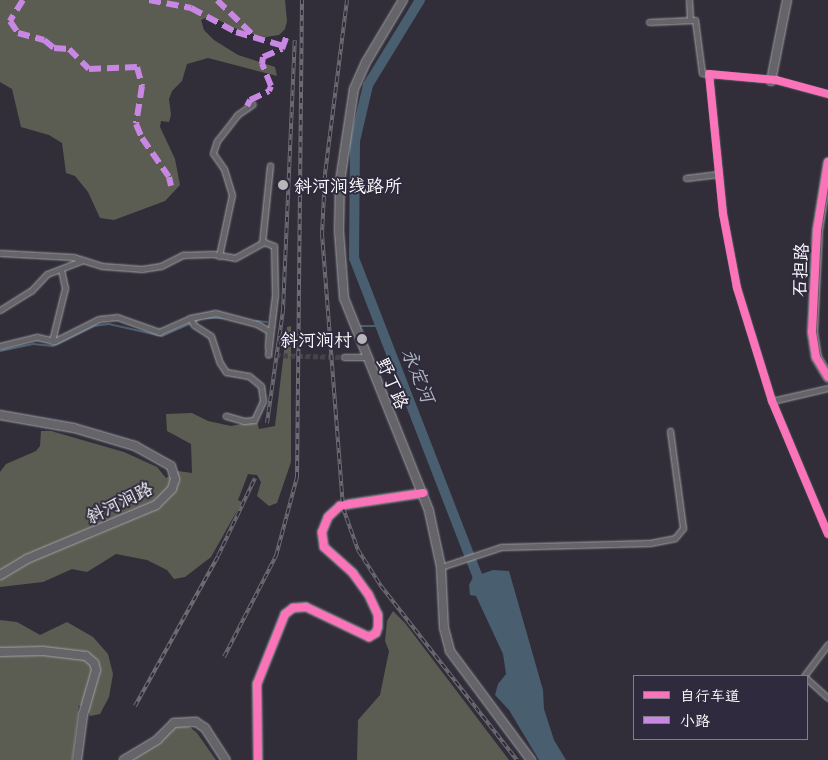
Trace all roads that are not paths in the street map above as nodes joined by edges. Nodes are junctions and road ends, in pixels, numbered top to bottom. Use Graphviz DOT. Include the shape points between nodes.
graph roads {
  1 [pos="403,0"];
  2 [pos="689,0"];
  3 [pos="787,0"];
  4 [pos="690,19"];
  5 [pos="649,22"];
  6 [pos="709,74"];
  7 [pos="771,81"];
  8 [pos="828,94"];
  9 [pos="253,104"];
  10 [pos="828,162"];
  11 [pos="270,165"];
  12 [pos="718,174"];
  13 [pos="686,178"];
  14 [pos="262,243"];
  15 [pos="0,253"];
  16 [pos="219,256"];
  17 [pos="83,260"];
  18 [pos="61,269"];
  19 [pos="0,310"];
  20 [pos="192,321"];
  21 [pos="52,340"];
  22 [pos="0,346"];
  23 [pos="344,357"];
  24 [pos="365,357"];
  25 [pos="828,377"];
  26 [pos="828,388"];
  27 [pos="772,400"];
  28 [pos="0,415"];
  29 [pos="226,416"];
  30 [pos="670,431"];
  31 [pos="423,493"];
  32 [pos="828,534"];
  33 [pos="441,567"];
  34 [pos="0,575"];
  35 [pos="828,644"];
  36 [pos="0,652"];
  37 [pos="808,675"];
  38 [pos="808,680"];
  39 [pos="828,698"];
  40 [pos="77,760"];
  41 [pos="124,760"];
  42 [pos="226,760"];
  43 [pos="258,760"];
  44 [pos="532,760"];
  1 -- 24 [label="street, 野丁路" via="359,75 340,182 341,280 348,315"];
  2 -- 4 [label="street"];
  3 -- 7 [label="street"];
  4 -- 5 [label="street"];
  4 -- 6 [label="street" via="695,20 702,73"];
  6 -- 7 [label="street"];
  6 -- 12 [label="street"];
  7 -- 8 [label="street"];
  9 -- 16 [label="street" via="237,115 217,141 213,153 224,169 232,196"];
  10 -- 25 [label="main road, 石担路" via="817,230 812,332 816,357"];
  11 -- 14 [label="street"];
  12 -- 13 [label="street"];
  12 -- 27 [label="street" via="737,288"];
  14 -- 16 [label="street" via="235,258"];
  14 -- 20 [label="street" via="274,246 275,295 272,343 268,352 269,331 250,322 206,312"];
  15 -- 17 [label="street"];
  16 -- 17 [label="street" via="183,255 161,266 142,269 102,266"];
  17 -- 18 [label="street"];
  18 -- 19 [label="street" via="47,274 31,291"];
  18 -- 21 [label="street" via="65,288"];
  20 -- 21 [label="street" via="160,332 117,317 99,319"];
  20 -- 29 [label="street" via="212,336 226,372 249,376 262,386 263,401 254,420"];
  21 -- 22 [label="street" via="37,337"];
  23 -- 24 [label="street"];
  24 -- 31 [label="street, 野丁路"];
  26 -- 27 [label="street"];
  27 -- 32 [label="street"];
  28 -- 34 [label="street, 斜河涧路" via="74,428 135,446 172,466 175,479 172,489 156,505 27,558"];
  30 -- 33 [label="street" via="683,528 675,538 641,543 501,547"];
  31 -- 33 [label="street, 野丁路"];
  31 -- 43 [label="street" via="340,506 328,517 322,532 324,547 353,573 368,594 378,615 378,627 369,637 306,607 293,608 285,614 257,684"];
  33 -- 44 [label="street, 野丁路" via="444,628 450,651"];
  35 -- 37 [label="street"];
  36 -- 40 [label="street" via="43,651 86,656 94,663 96,670 83,715"];
  38 -- 39 [label="street"];
  41 -- 42 [label="street" via="157,740 174,723 196,722 205,728"];
}
